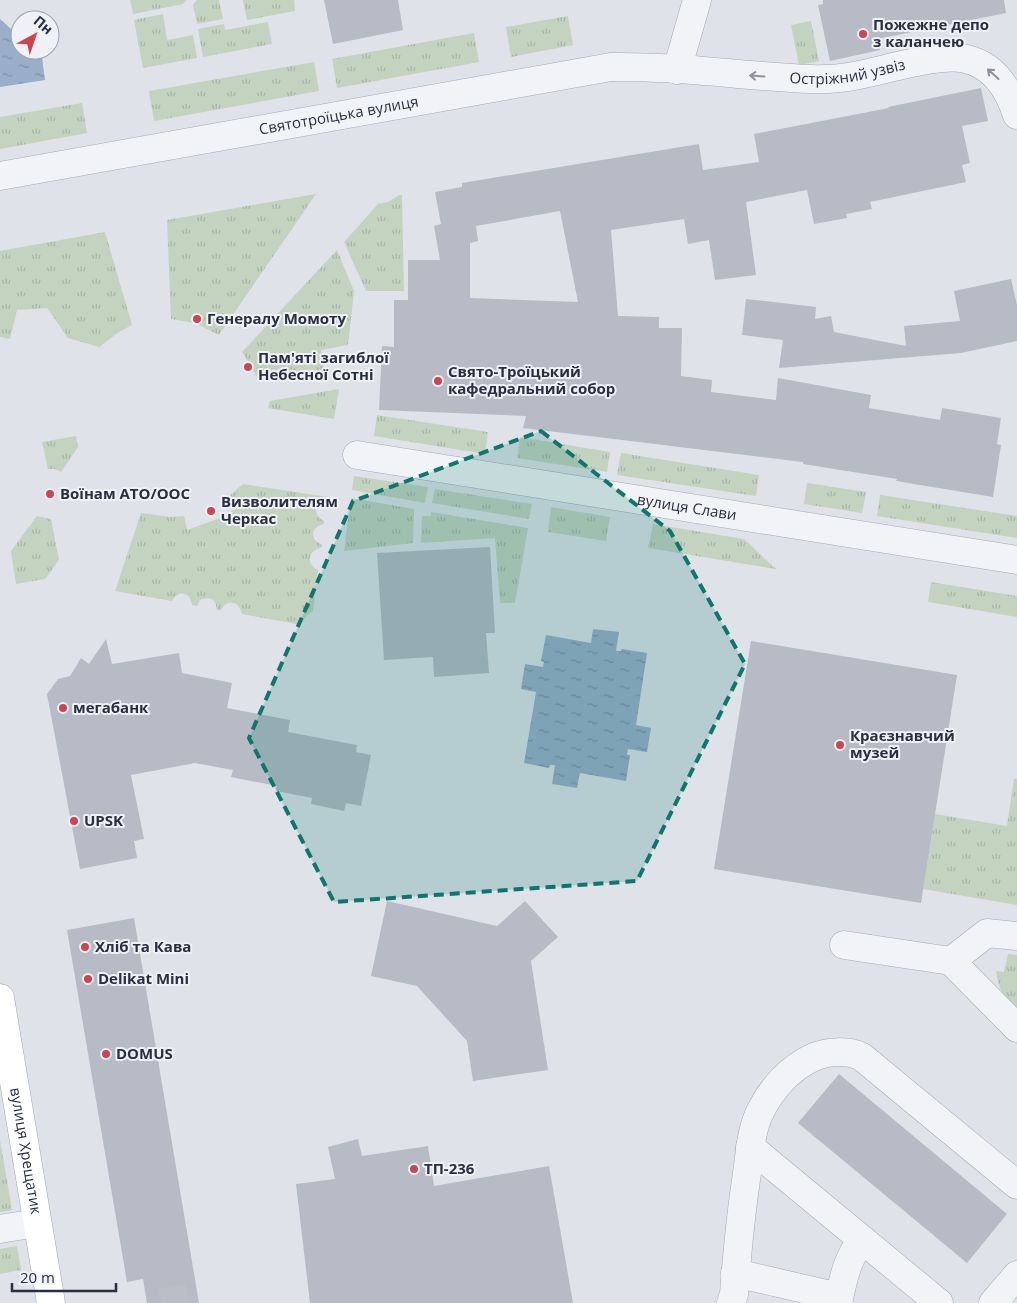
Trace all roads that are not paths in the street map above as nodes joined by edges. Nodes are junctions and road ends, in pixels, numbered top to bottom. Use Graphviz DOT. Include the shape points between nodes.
graph roads {
  1 [pos="697,0"];
  2 [pos="677,70"];
  3 [pos="1017,115"];
  4 [pos="0,176"];
  5 [pos="357,455"];
  6 [pos="1017,560"];
  7 [pos="1017,936"];
  8 [pos="844,945"];
  9 [pos="951,961"];
  10 [pos="0,998"];
  11 [pos="1017,1028"];
  12 [pos="750,1147"];
  13 [pos="1017,1185"];
  14 [pos="37,1223"];
  15 [pos="0,1229"];
  16 [pos="862,1240"];
  17 [pos="735,1273"];
  18 [pos="1017,1275"];
  19 [pos="839,1300"];
  20 [pos="50,1303"];
  21 [pos="731,1303"];
  22 [pos="939,1303"];
  23 [pos="994,1303"];
  1 -- 2 [label="street"];
  3 -- 2 [label="street, Остріжний узвіз, one-way" via="1007,92 994,74 976,62 957,57 823,81"];
  2 -- 4 [label="street, Святотроїцька вулиця" via="604,68"];
  5 -- 6 [label="street, вулиця Слави"];
  7 -- 9 [label="street" via="987,933"];
  8 -- 9 [label="street"];
  9 -- 11 [label="street"];
  10 -- 14 [label="main road, вулиця Хрещатик"];
  12 -- 13 [label="street" via="760,1110 791,1072 817,1056 854,1053"];
  12 -- 16 [label="street"];
  12 -- 17 [label="street"];
  14 -- 15 [label="street"];
  14 -- 20 [label="main road, вулиця Хрещатик"];
  16 -- 19 [label="street" via="848,1263"];
  16 -- 22 [label="street"];
  17 -- 19 [label="street"];
  17 -- 21 [label="street"];
  18 -- 23 [label="street"];
}
